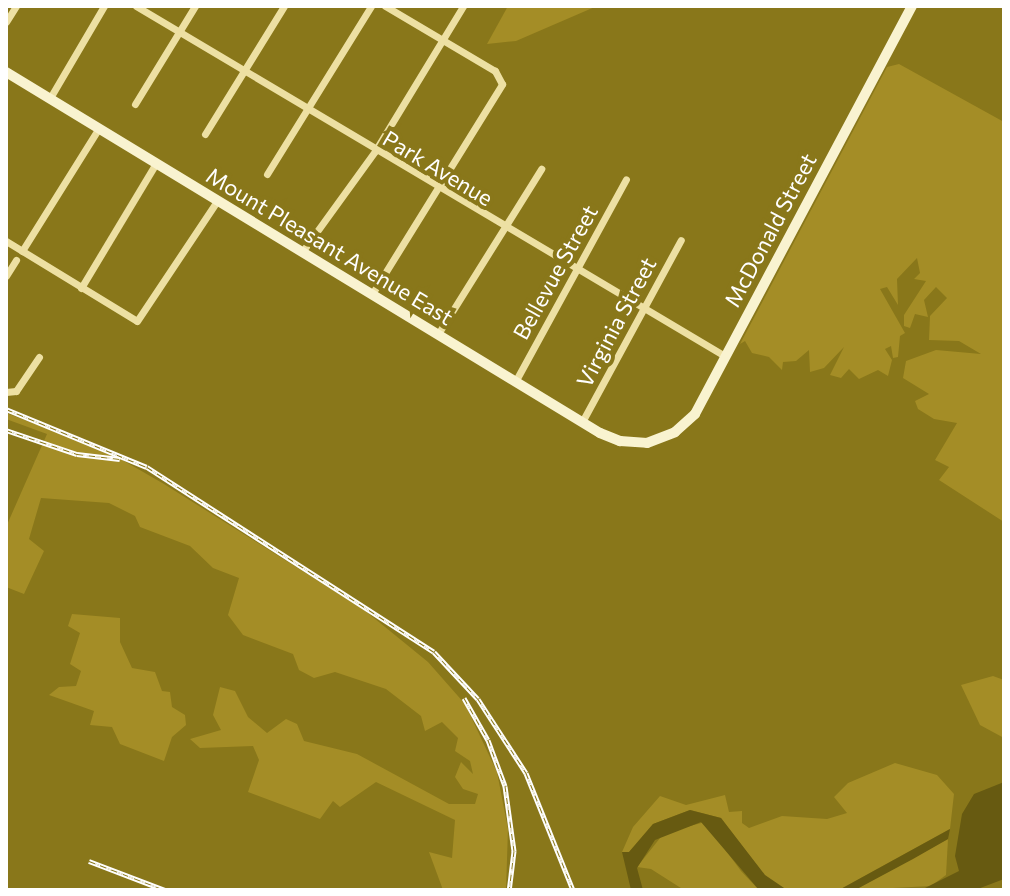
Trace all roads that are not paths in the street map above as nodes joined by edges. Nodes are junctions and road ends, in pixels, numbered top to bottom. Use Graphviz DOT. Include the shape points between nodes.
graph roads {
  1 [pos="16,6"];
  2 [pos="104,6"];
  3 [pos="136,6"];
  4 [pos="195,6"];
  5 [pos="284,6"];
  6 [pos="371,6"];
  7 [pos="385,6"];
  8 [pos="463,6"];
  9 [pos="912,6"];
  10 [pos="6,22"];
  11 [pos="179,32"];
  12 [pos="442,41"];
  13 [pos="6,72"];
  14 [pos="243,72"];
  15 [pos="50,98"];
  16 [pos="135,104"];
  17 [pos="306,110"];
  18 [pos="99,128"];
  19 [pos="205,134"];
  20 [pos="375,151"];
  21 [pos="156,163"];
  22 [pos="541,169"];
  23 [pos="267,174"];
  24 [pos="626,179"];
  25 [pos="437,188"];
  26 [pos="217,201"];
  27 [pos="504,228"];
  28 [pos="681,240"];
  29 [pos="6,241"];
  30 [pos="22,251"];
  31 [pos="302,252"];
  32 [pos="16,260"];
  33 [pos="577,272"];
  34 [pos="6,276"];
  35 [pos="81,288"];
  36 [pos="372,294"];
  37 [pos="643,310"];
  38 [pos="438,334"];
  39 [pos="725,356"];
  40 [pos="39,357"];
  41 [pos="515,382"];
  42 [pos="6,392"];
  43 [pos="582,422"];
  44 [pos="637,443"];
  1 -- 10 [label="street"];
  2 -- 15 [label="street"];
  3 -- 11 [label="street, Park Avenue"];
  4 -- 11 [label="street"];
  5 -- 14 [label="street"];
  6 -- 17 [label="street"];
  7 -- 12 [label="street"];
  8 -- 12 [label="street"];
  9 -- 39 [label="street, McDonald Street"];
  11 -- 14 [label="street, Park Avenue"];
  11 -- 16 [label="street"];
  12 -- 20 [label="street"];
  12 -- 25 [label="street" via="501,78"];
  13 -- 15 [label="street, Mount Pleasant Avenue East"];
  14 -- 17 [label="street, Park Avenue"];
  14 -- 19 [label="street"];
  15 -- 18 [label="street, Mount Pleasant Avenue East"];
  17 -- 20 [label="street, Park Avenue"];
  17 -- 23 [label="street"];
  18 -- 21 [label="street, Mount Pleasant Avenue East"];
  18 -- 30 [label="street"];
  20 -- 25 [label="street, Park Avenue"];
  20 -- 31 [label="street"];
  21 -- 26 [label="street, Mount Pleasant Avenue East"];
  21 -- 35 [label="street"];
  22 -- 27 [label="street"];
  24 -- 33 [label="street, Bellevue Street"];
  25 -- 27 [label="street, Park Avenue"];
  25 -- 36 [label="street"];
  26 -- 31 [label="street, Mount Pleasant Avenue East"];
  26 -- 35 [label="street" via="137,321"];
  27 -- 33 [label="street, Park Avenue"];
  27 -- 38 [label="street"];
  28 -- 37 [label="street, Virginia Street"];
  29 -- 30 [label="street"];
  30 -- 35 [label="street"];
  31 -- 36 [label="street, Mount Pleasant Avenue East"];
  32 -- 34 [label="street"];
  33 -- 37 [label="street, Park Avenue"];
  33 -- 41 [label="street, Bellevue Street"];
  36 -- 38 [label="street, Mount Pleasant Avenue East"];
  37 -- 39 [label="street, Park Avenue"];
  37 -- 43 [label="street, Virginia Street"];
  38 -- 41 [label="street, Mount Pleasant Avenue East"];
  39 -- 44 [label="street, McDonald Street" via="689,420 666,437"];
  40 -- 42 [label="street" via="16,391"];
  41 -- 43 [label="street, Mount Pleasant Avenue East"];
  43 -- 44 [label="street, Mount Pleasant Avenue East" via="611,438"];
}
